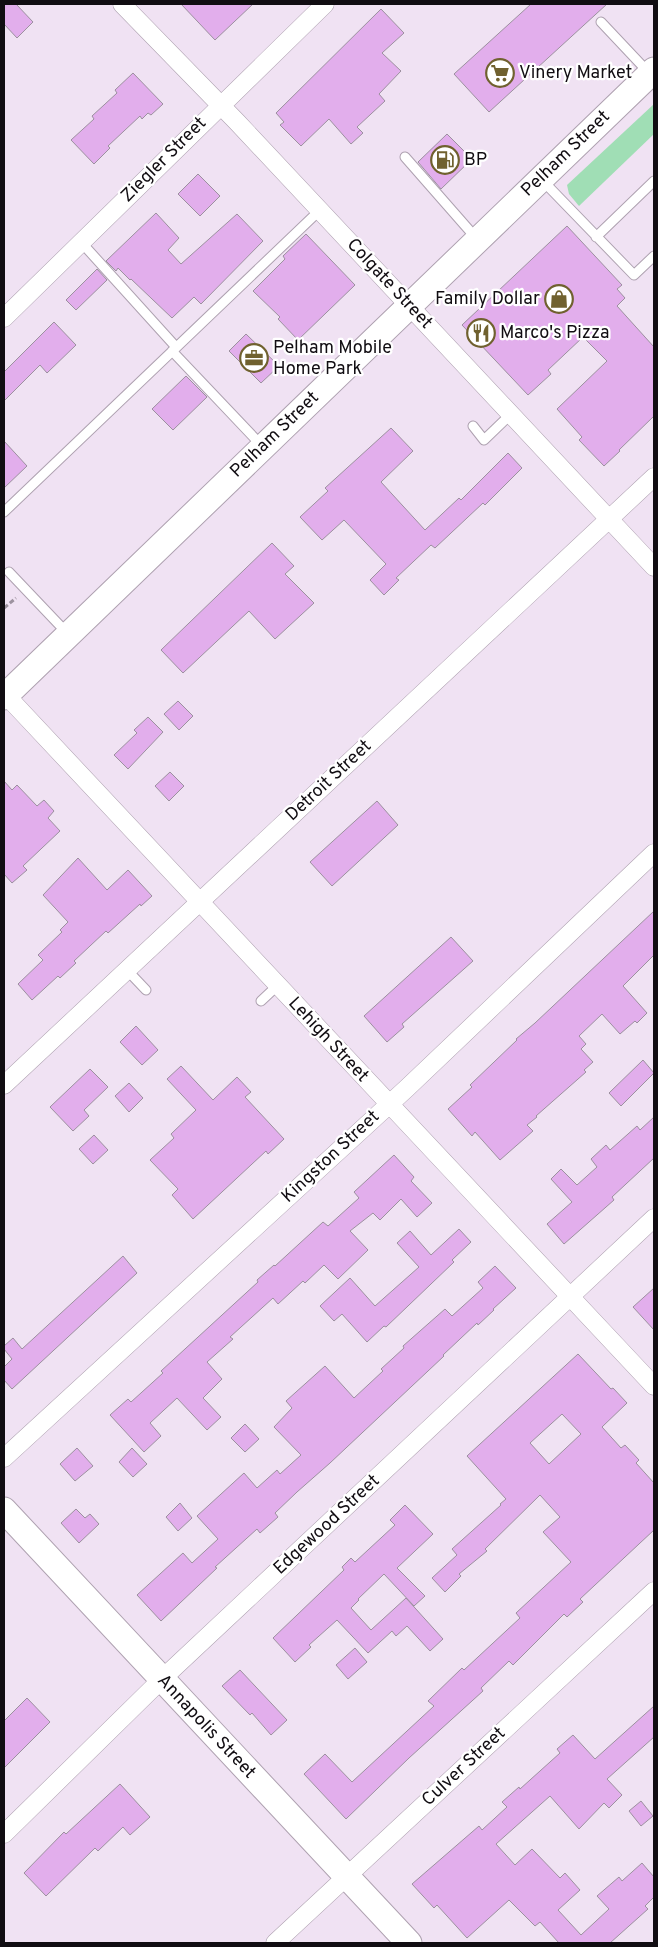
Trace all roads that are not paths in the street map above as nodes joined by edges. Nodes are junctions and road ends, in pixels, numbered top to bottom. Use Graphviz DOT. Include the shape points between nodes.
graph roads {
  1 [pos="122,4"];
  2 [pos="324,4"];
  3 [pos="601,22"];
  4 [pos="652,72"];
  5 [pos="219,105"];
  6 [pos="405,157"];
  7 [pos="541,179"];
  8 [pos="654,181"];
  9 [pos="320,210"];
  10 [pos="596,237"];
  11 [pos="477,240"];
  12 [pos="81,242"];
  13 [pos="654,256"];
  14 [pos="410,305"];
  15 [pos="4,318"];
  16 [pos="174,349"];
  17 [pos="511,414"];
  18 [pos="473,426"];
  19 [pos="263,446"];
  20 [pos="654,477"];
  21 [pos="4,512"];
  22 [pos="609,519"];
  23 [pos="654,567"];
  24 [pos="9,572"];
  25 [pos="68,635"];
  26 [pos="4,695"];
  27 [pos="654,852"];
  28 [pos="200,902"];
  29 [pos="127,970"];
  30 [pos="277,986"];
  31 [pos="146,990"];
  32 [pos="261,1002"];
  33 [pos="4,1085"];
  34 [pos="388,1104"];
  35 [pos="654,1218"];
  36 [pos="570,1297"];
  37 [pos="654,1386"];
  38 [pos="4,1458"];
  39 [pos="4,1510"];
  40 [pos="654,1591"];
  41 [pos="162,1679"];
  42 [pos="4,1834"];
  43 [pos="346,1876"];
  44 [pos="275,1943"];
  45 [pos="409,1943"];
  1 -- 5 [label="street, Colgate Street"];
  2 -- 5 [label="street, Ziegler Street"];
  3 -- 4 [label="lane"];
  4 -- 7 [label="street, Pelham Street"];
  5 -- 9 [label="street, Colgate Street"];
  5 -- 12 [label="street, Ziegler Street"];
  6 -- 11 [label="lane"];
  7 -- 10 [label="lane"];
  7 -- 11 [label="street, Pelham Street"];
  8 -- 10 [label="lane"];
  9 -- 14 [label="street, Colgate Street"];
  9 -- 16 [label="lane"];
  10 -- 13 [label="lane" via="634,275"];
  11 -- 14 [label="street, Pelham Street"];
  12 -- 15 [label="street, Ziegler Street"];
  12 -- 16 [label="lane"];
  14 -- 17 [label="street, Colgate Street"];
  14 -- 19 [label="street, Pelham Street"];
  16 -- 19 [label="lane"];
  16 -- 21 [label="lane"];
  17 -- 18 [label="lane" via="484,440"];
  17 -- 22 [label="street, Colgate Street"];
  19 -- 25 [label="street, Pelham Street"];
  20 -- 22 [label="street, Detroit Street"];
  22 -- 23 [label="street, Colgate Street"];
  22 -- 28 [label="street, Detroit Street"];
  24 -- 25 [label="lane"];
  25 -- 26 [label="street, Pelham Street"];
  26 -- 28 [label="street, Lehigh Street"];
  27 -- 34 [label="street, Kingston Street"];
  28 -- 29 [label="street, Detroit Street"];
  28 -- 30 [label="street, Lehigh Street"];
  29 -- 31 [label="lane"];
  29 -- 33 [label="street, Detroit Street"];
  30 -- 32 [label="lane"];
  30 -- 34 [label="street, Lehigh Street"];
  34 -- 36 [label="street, Lehigh Street"];
  34 -- 38 [label="street, Kingston Street"];
  35 -- 36 [label="street, Edgewood Street"];
  36 -- 37 [label="street, Lehigh Street"];
  36 -- 41 [label="street, Edgewood Street"];
  39 -- 41 [label="street, Annapolis Street"];
  40 -- 43 [label="street, Culver Street"];
  41 -- 42 [label="street, Edgewood Street"];
  41 -- 43 [label="street, Annapolis Street"];
  43 -- 44 [label="street, Culver Street"];
  43 -- 45 [label="street, Annapolis Street"];
}
